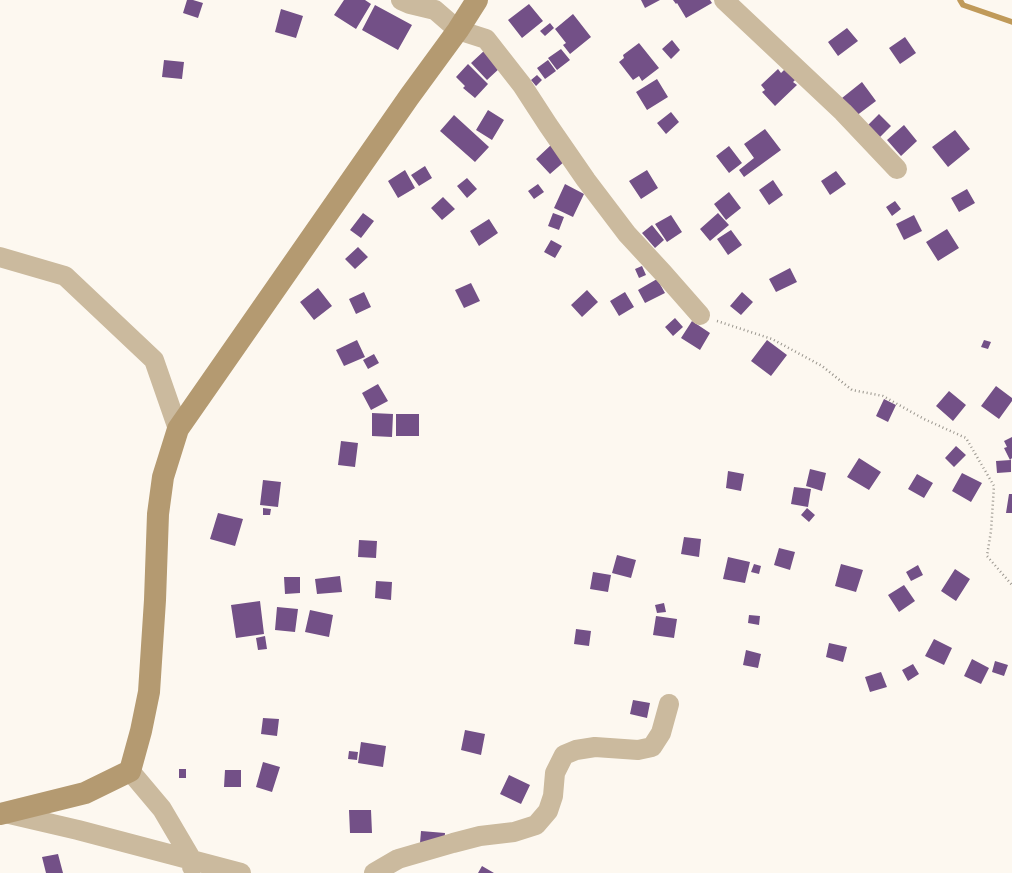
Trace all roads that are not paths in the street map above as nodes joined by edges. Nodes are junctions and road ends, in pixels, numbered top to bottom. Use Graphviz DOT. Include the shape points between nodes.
graph roads {
  1 [pos="401,0"];
  2 [pos="477,0"];
  3 [pos="724,0"];
  4 [pos="458,30"];
  5 [pos="897,169"];
  6 [pos="0,257"];
  7 [pos="700,315"];
  8 [pos="178,429"];
  9 [pos="669,704"];
  10 [pos="130,771"];
  11 [pos="3,813"];
  12 [pos="192,867"];
  13 [pos="241,873"];
  14 [pos="374,873"];
  1 -- 4 [label="street" via="435,10"];
  2 -- 4 [label="street"];
  3 -- 5 [label="street" via="843,112"];
  4 -- 7 [label="street" via="486,39 522,85 586,180 627,234"];
  4 -- 8 [label="street"];
  6 -- 8 [label="street" via="65,276 154,360"];
  8 -- 10 [label="street" via="163,477 158,514 149,692 142,731"];
  9 -- 14 [label="street" via="661,733 652,747 638,750 595,748 576,750 564,755 555,774 553,796 548,811 536,825 514,832 480,836 398,859"];
  10 -- 11 [label="street" via="85,793"];
  10 -- 12 [label="street" via="162,809"];
  11 -- 12 [label="street" via="78,830"];
  12 -- 13 [label="street"];
}
